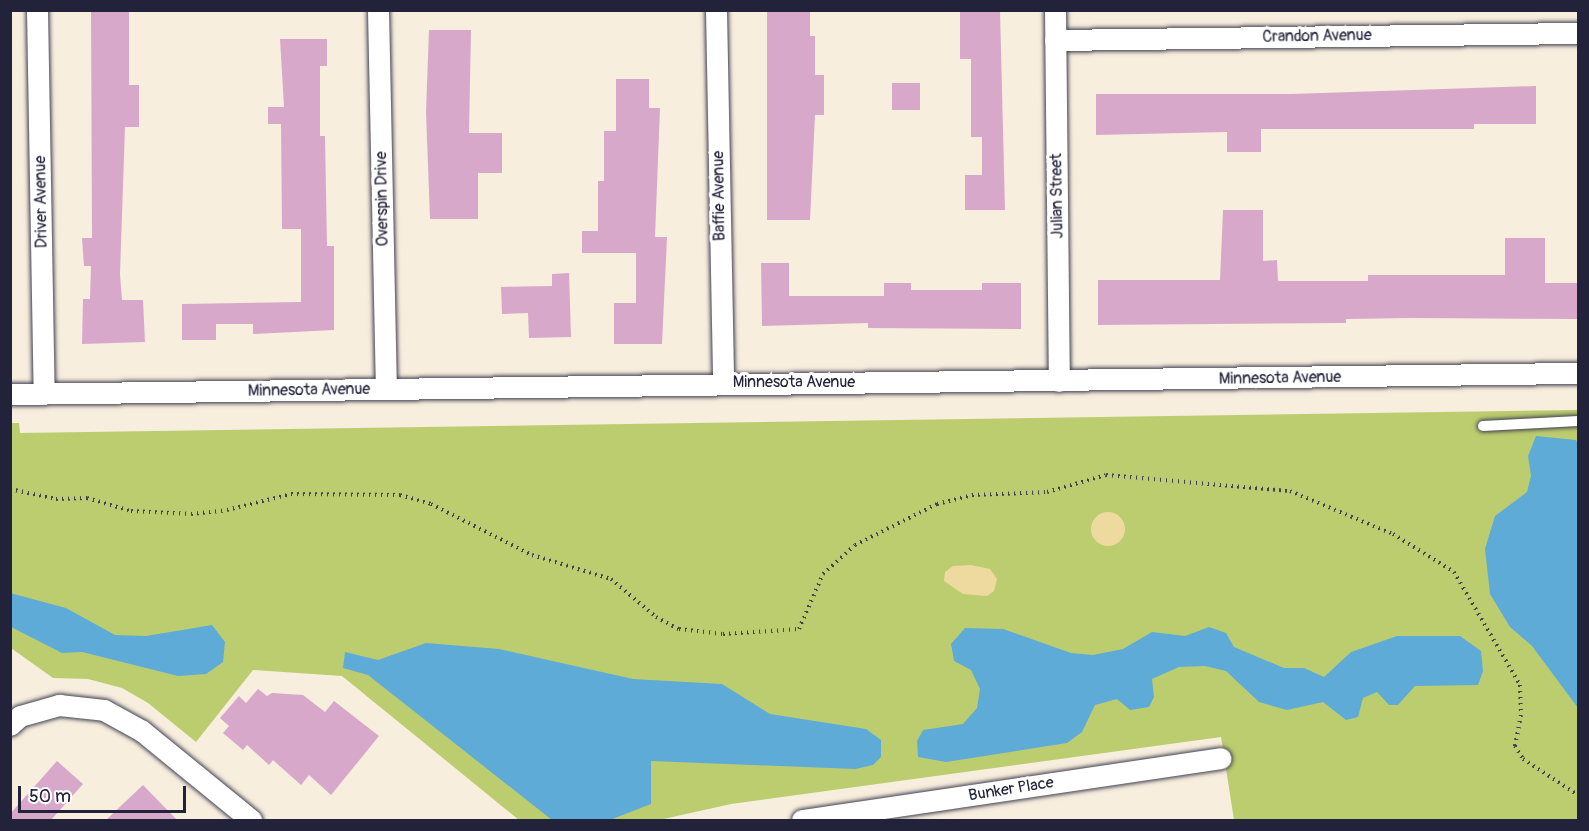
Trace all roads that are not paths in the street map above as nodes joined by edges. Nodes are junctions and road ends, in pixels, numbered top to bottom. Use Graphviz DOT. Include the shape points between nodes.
graph roads {
  1 [pos="38,10"];
  2 [pos="378,10"];
  3 [pos="716,10"];
  4 [pos="1055,10"];
  5 [pos="1578,33"];
  6 [pos="1055,40"];
  7 [pos="1578,373"];
  8 [pos="1059,381"];
  9 [pos="723,382"];
  10 [pos="386,388"];
  11 [pos="10,394"];
  12 [pos="44,394"];
  13 [pos="1578,421"];
  14 [pos="1484,426"];
  15 [pos="10,724"];
  16 [pos="1220,758"];
  17 [pos="251,820"];
  18 [pos="802,820"];
  1 -- 12 [label="street, Driver Avenue"];
  2 -- 10 [label="street, Overspin Drive"];
  3 -- 9 [label="street, Baffie Avenue"];
  4 -- 6 [label="street, Julian Street"];
  5 -- 6 [label="street, Crandon Avenue"];
  6 -- 8 [label="street, Julian Street"];
  7 -- 8 [label="street, Minnesota Avenue"];
  8 -- 9 [label="street, Minnesota Avenue"];
  9 -- 10 [label="street, Minnesota Avenue"];
  10 -- 12 [label="street, Minnesota Avenue"];
  11 -- 12 [label="street, Minnesota Avenue"];
  13 -- 14 [label="lane"];
  15 -- 17 [label="street" via="20,716 59,705 104,710 142,731"];
  16 -- 18 [label="street, Bunker Place"];
}
